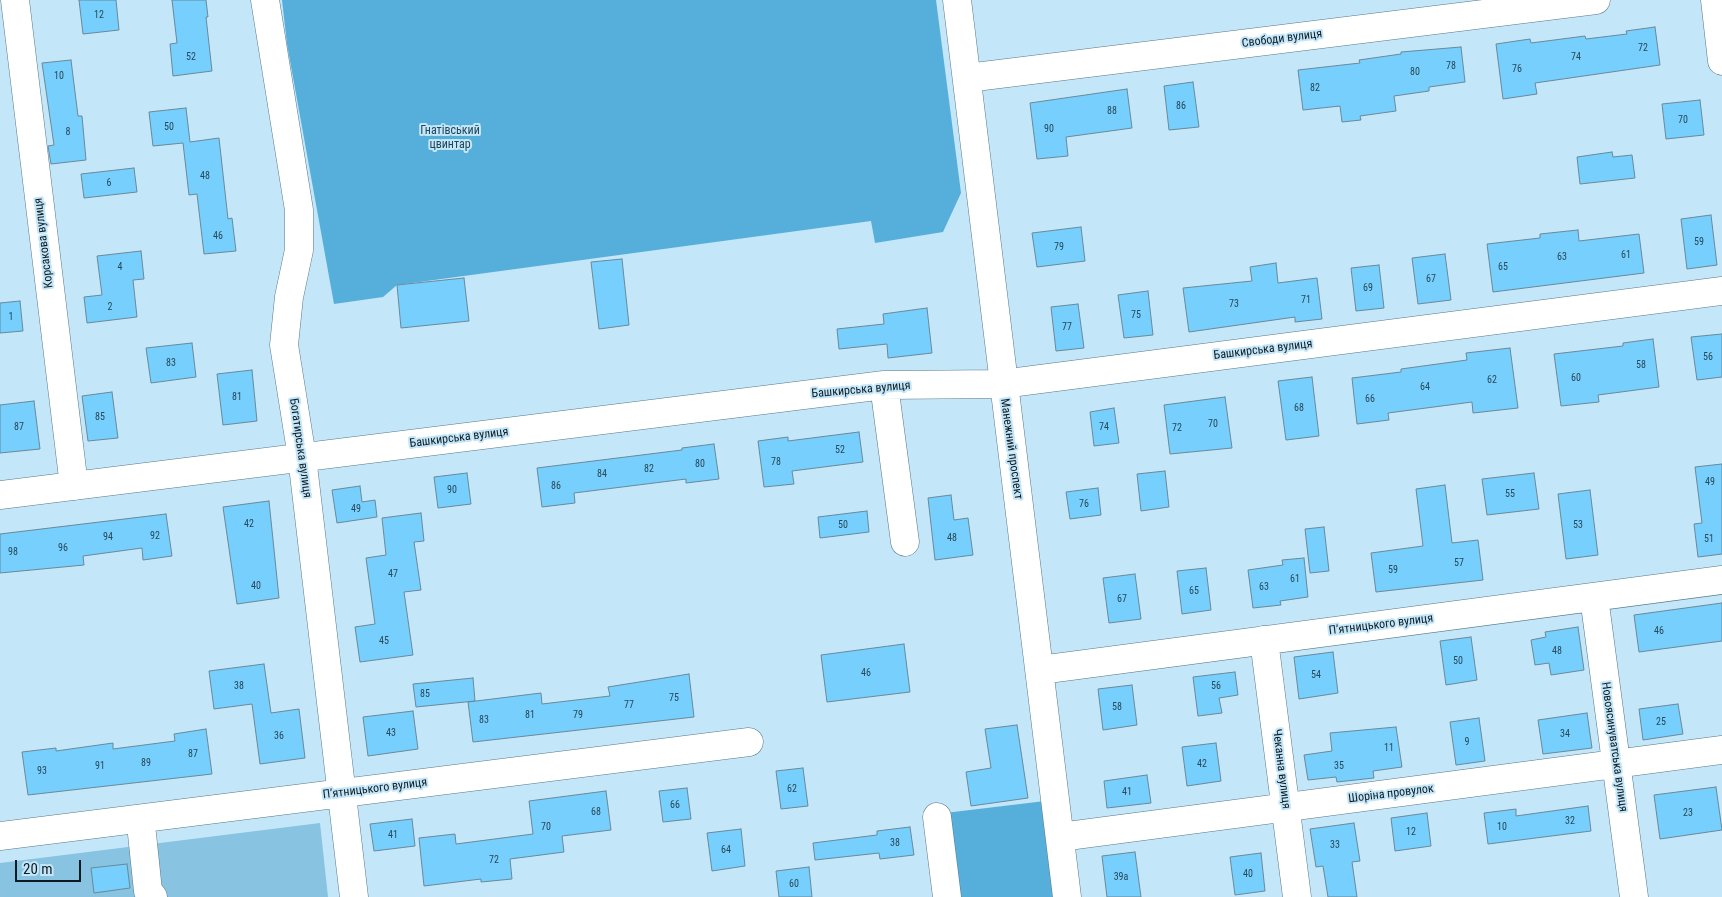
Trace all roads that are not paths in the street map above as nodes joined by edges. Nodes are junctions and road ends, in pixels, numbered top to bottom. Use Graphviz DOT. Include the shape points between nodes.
graph roads {
  1 [pos="15,0"];
  2 [pos="265,0"];
  3 [pos="956,0"];
  4 [pos="1596,0"];
  5 [pos="1715,0"];
  6 [pos="1722,61"];
  7 [pos="967,78"];
  8 [pos="1722,291"];
  9 [pos="1002,384"];
  10 [pos="884,385"];
  11 [pos="302,457"];
  12 [pos="74,486"];
  13 [pos="0,495"];
  14 [pos="906,542"];
  15 [pos="1722,580"];
  16 [pos="1594,597"];
  17 [pos="1264,640"];
  18 [pos="1040,670"];
  19 [pos="749,742"];
  20 [pos="1722,750"];
  21 [pos="1616,764"];
  22 [pos="341,793"];
  23 [pos="1286,808"];
  24 [pos="937,817"];
  25 [pos="142,834"];
  26 [pos="0,836"];
  27 [pos="1060,837"];
  28 [pos="153,897"];
  29 [pos="354,897"];
  30 [pos="947,897"];
  31 [pos="1067,897"];
  32 [pos="1297,897"];
  33 [pos="1634,897"];
  1 -- 12 [label="street, Корсакова вулиця"];
  2 -- 11 [label="street, Богатирська вулиця" via="299,210 299,250 289,297 284,345"];
  3 -- 7 [label="street, Манежний проспект"];
  4 -- 7 [label="street, Свободи вулиця"];
  5 -- 6 [label="street"];
  7 -- 9 [label="street, Манежний проспект"];
  8 -- 9 [label="street, Башкирська вулиця"];
  9 -- 10 [label="street, Башкирська вулиця"];
  9 -- 18 [label="street, Манежний проспект"];
  10 -- 11 [label="street, Башкирська вулиця"];
  10 -- 14 [label="street"];
  11 -- 12 [label="street, Башкирська вулиця"];
  11 -- 22 [label="street, Богатирська вулиця"];
  12 -- 13 [label="street, Башкирська вулиця"];
  15 -- 16 [label="street, П’ятницького вулиця"];
  16 -- 17 [label="street, П’ятницького вулиця"];
  16 -- 21 [label="street, Новоясинуватська вулиця"];
  17 -- 18 [label="street, П’ятницького вулиця"];
  17 -- 23 [label="street, Чеканна вулиця"];
  18 -- 27 [label="street, Манежний проспект"];
  19 -- 22 [label="street, П’ятницького вулиця"];
  20 -- 21 [label="street, Шоріна провулок"];
  21 -- 23 [label="street, Шоріна провулок"];
  21 -- 33 [label="street, Новоясинуватська вулиця"];
  22 -- 26 [label="street, П’ятницького вулиця"];
  22 -- 29 [label="street, Богатирська вулиця"];
  23 -- 27 [label="street, Шоріна провулок"];
  23 -- 32 [label="street, Чеканна вулиця"];
  24 -- 30 [label="street"];
  25 -- 28 [label="street" via="148,891"];
  27 -- 31 [label="street, Манежний проспект"];
}
